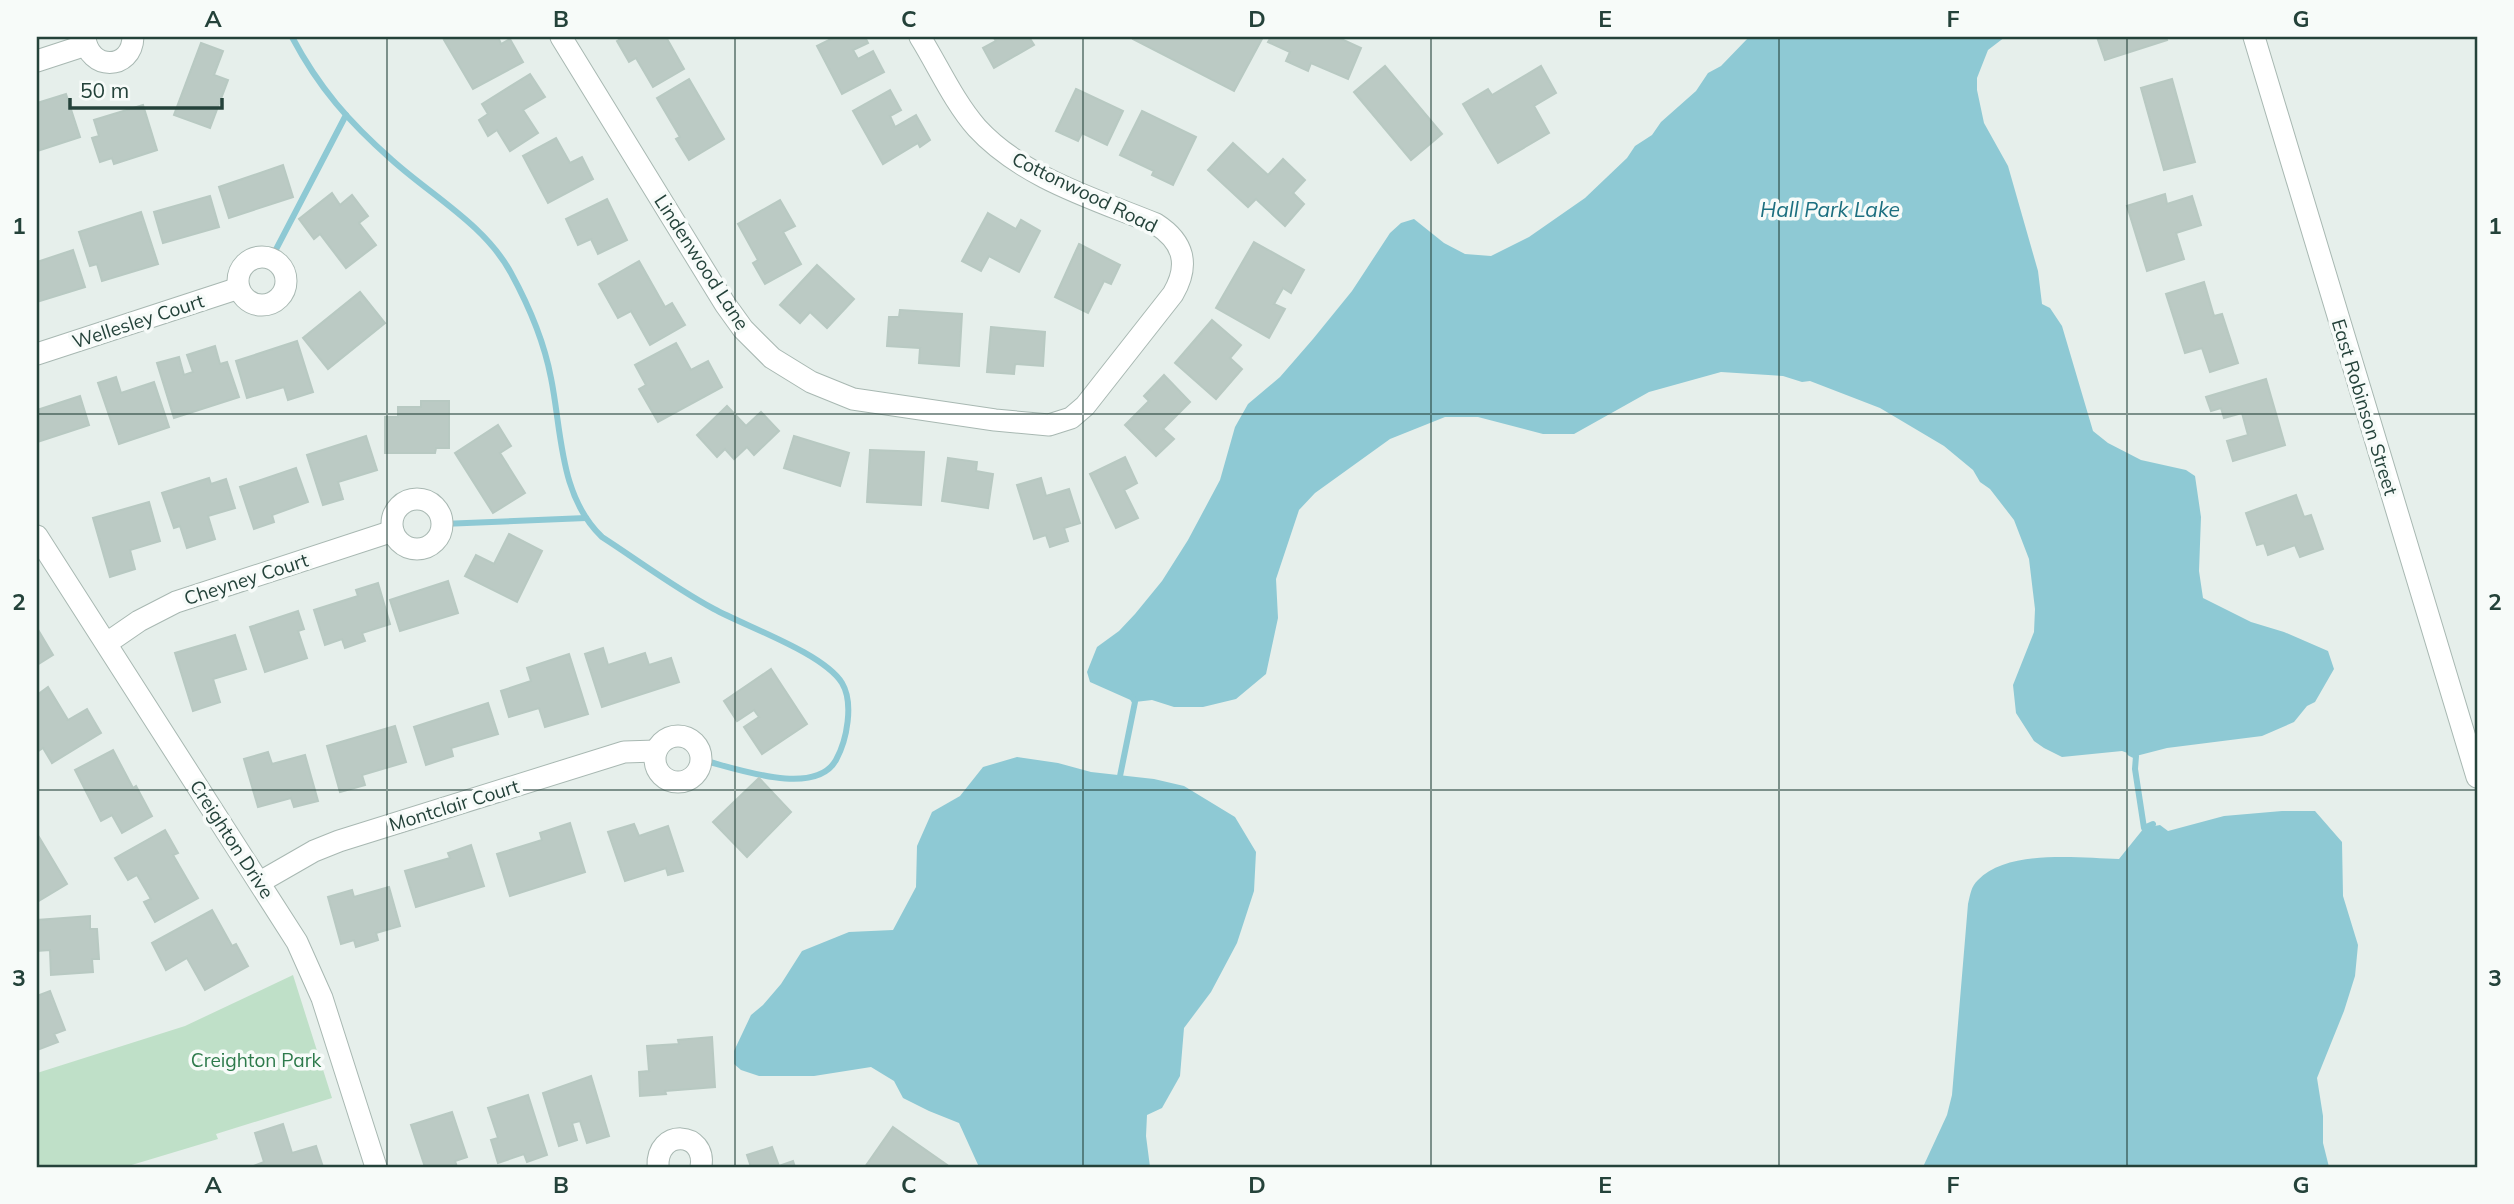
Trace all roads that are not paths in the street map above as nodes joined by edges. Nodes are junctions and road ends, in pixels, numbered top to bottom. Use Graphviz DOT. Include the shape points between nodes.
graph roads {
  1 [pos="133,37"];
  2 [pos="561,37"];
  3 [pos="920,37"];
  4 [pos="2253,37"];
  5 [pos="86,41"];
  6 [pos="37,61"];
  7 [pos="239,288"];
  8 [pos="37,354"];
  9 [pos="1101,385"];
  10 [pos="393,531"];
  11 [pos="37,536"];
  12 [pos="107,643"];
  13 [pos="656,751"];
  14 [pos="2477,777"];
  15 [pos="260,882"];
  16 [pos="376,1167"];
  17 [pos="658,1167"];
  18 [pos="701,1167"];
  1 -- 5 [label="street" via="127,56 114,62 94,57"];
  2 -- 9 [label="street, Lindenwood Lane" via="725,304 758,344 790,370 853,399 1049,425 1071,418"];
  3 -- 9 [label="street, Cottonwood Road" via="969,117 1011,158 1053,181 1156,224 1178,246 1184,270 1181,280"];
  4 -- 14 [label="street, East Robinson Street"];
  5 -- 6 [label="street"];
  7 -- 8 [label="street, Wellesley Court"];
  10 -- 12 [label="street, Cheyney Court" via="176,602"];
  11 -- 12 [label="street, Creighton Drive"];
  12 -- 15 [label="street, Creighton Drive"];
  13 -- 15 [label="street, Montclair Court" via="624,752 339,841"];
  15 -- 16 [label="street, Creighton Drive" via="311,968"];
  17 -- 18 [label="street" via="662,1147 678,1139 692,1142 699,1150"];
}
